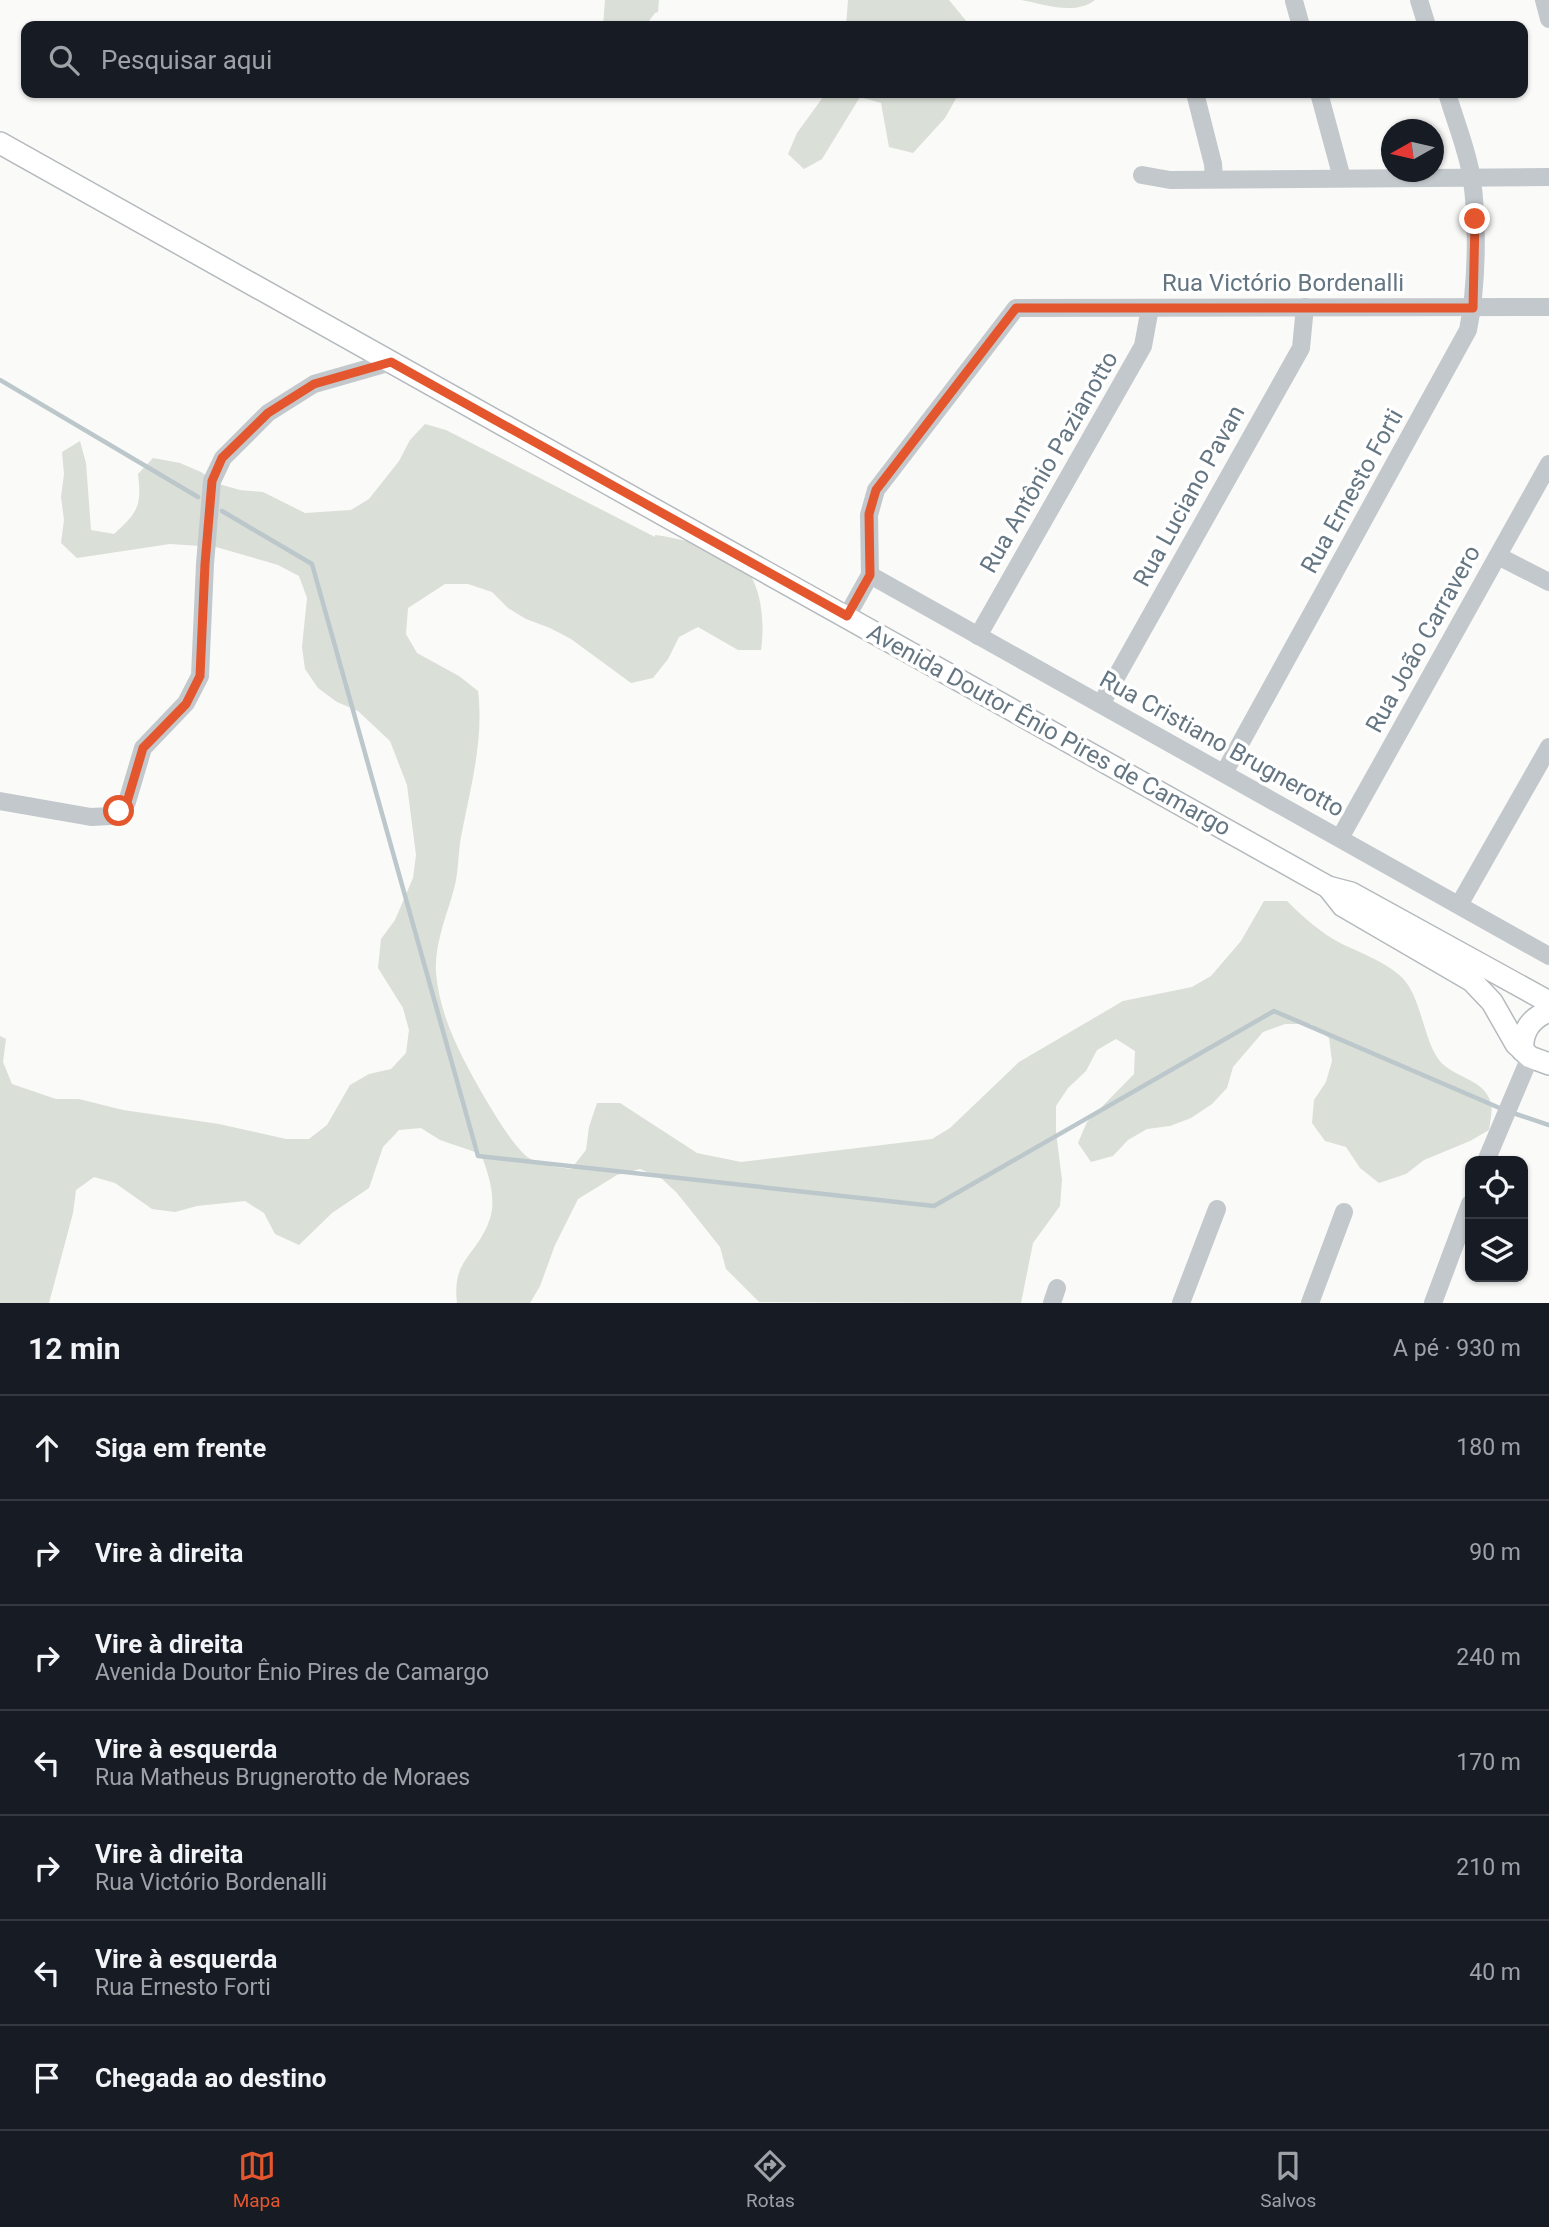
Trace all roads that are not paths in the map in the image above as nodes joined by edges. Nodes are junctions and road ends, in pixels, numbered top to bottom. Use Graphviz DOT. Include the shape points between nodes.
graph roads {
  1 [pos="1419,0"];
  2 [pos="1544,0"];
  3 [pos="1294,1"];
  4 [pos="1549,19"];
  5 [pos="1300,21"];
  6 [pos="1425,21"];
  7 [pos="1196,98"];
  8 [pos="1320,98"];
  9 [pos="1448,98"];
  10 [pos="0,143"];
  11 [pos="1142,175"];
  12 [pos="1549,177"];
  13 [pos="1214,178"];
  14 [pos="1342,178"];
  15 [pos="1472,178"];
  16 [pos="1305,307"];
  17 [pos="1549,307"];
  18 [pos="1150,308"];
  19 [pos="1473,308"];
  20 [pos="391,362"];
  21 [pos="1549,464"];
  22 [pos="1498,556"];
  23 [pos="870,575"];
  24 [pos="1549,582"];
  25 [pos="847,616"];
  26 [pos="978,636"];
  27 [pos="1101,704"];
  28 [pos="1549,747"];
  29 [pos="1224,773"];
  30 [pos="0,801"];
  31 [pos="1340,838"];
  32 [pos="1328,887"];
  33 [pos="1459,905"];
  34 [pos="1549,956"];
  35 [pos="1549,1002"];
  36 [pos="1549,1011"];
  37 [pos="1538,1058"];
  38 [pos="1488,1156"];
  39 [pos="1217,1209"];
  40 [pos="1344,1212"];
  41 [pos="1465,1217"];
  42 [pos="1181,1303"];
  43 [pos="1310,1303"];
  44 [pos="1433,1303"];
  1 -- 6 [label="street"];
  2 -- 4 [label="street"];
  3 -- 5 [label="street"];
  7 -- 13 [label="street"];
  8 -- 14 [label="street"];
  9 -- 15 [label="street, Rua Ernesto Forti"];
  10 -- 20 [label="main road, Avenida Doutor Ênio Pires de Camargo"];
  11 -- 13 [label="street" via="1170,180"];
  12 -- 15 [label="street"];
  13 -- 14 [label="street"];
  14 -- 15 [label="street"];
  15 -- 19 [label="street, Rua Ernesto Forti"];
  16 -- 18 [label="street, Rua Victório Bordenalli"];
  16 -- 19 [label="street, Rua Victório Bordenalli"];
  16 -- 27 [label="street, Rua Luciano Pavan" via="1301,348"];
  17 -- 19 [label="street, Rua Victório Bordenalli"];
  18 -- 23 [label="street, Rua Victório Bordenalli" via="1016,308 876,490 869,514"];
  18 -- 26 [label="street, Rua Antônio Pazianotto" via="1143,346"];
  19 -- 29 [label="street, Rua Ernesto Forti" via="1458,351"];
  20 -- 25 [label="main road, Avenida Doutor Ênio Pires de Camargo"];
  20 -- 30 [label="street" via="314,384 268,413 222,458 212,481 200,676 186,704 143,748 127,802 119,811 91,817"];
  21 -- 22 [label="street, Rua João Carravero"];
  22 -- 24 [label="street"];
  22 -- 31 [label="street, Rua João Carravero"];
  23 -- 25 [label="street"];
  23 -- 26 [label="street, Rua Cristiano Brugnerotto"];
  25 -- 32 [label="main road, Avenida Doutor Ênio Pires de Camargo"];
  26 -- 27 [label="street, Rua Cristiano Brugnerotto"];
  27 -- 29 [label="street, Rua Cristiano Brugnerotto"];
  28 -- 33 [label="street"];
  29 -- 31 [label="street, Rua Cristiano Brugnerotto"];
  31 -- 33 [label="street, Rua Cristiano Brugnerotto"];
  32 -- 35 [label="main road, Avenida Doutor Ênio Pires de Camargo" via="1351,893"];
  32 -- 37 [label="main road, Avenida Doutor Ênio Pires de Camargo" via="1343,906 1472,981 1492,1002 1511,1036"];
  33 -- 34 [label="street, Rua Cristiano Brugnerotto"];
  36 -- 37 [label="main road" via="1526,1029"];
  37 -- 38 [label="street"];
  39 -- 42 [label="street"];
  40 -- 43 [label="street"];
  41 -- 44 [label="street"];
}
